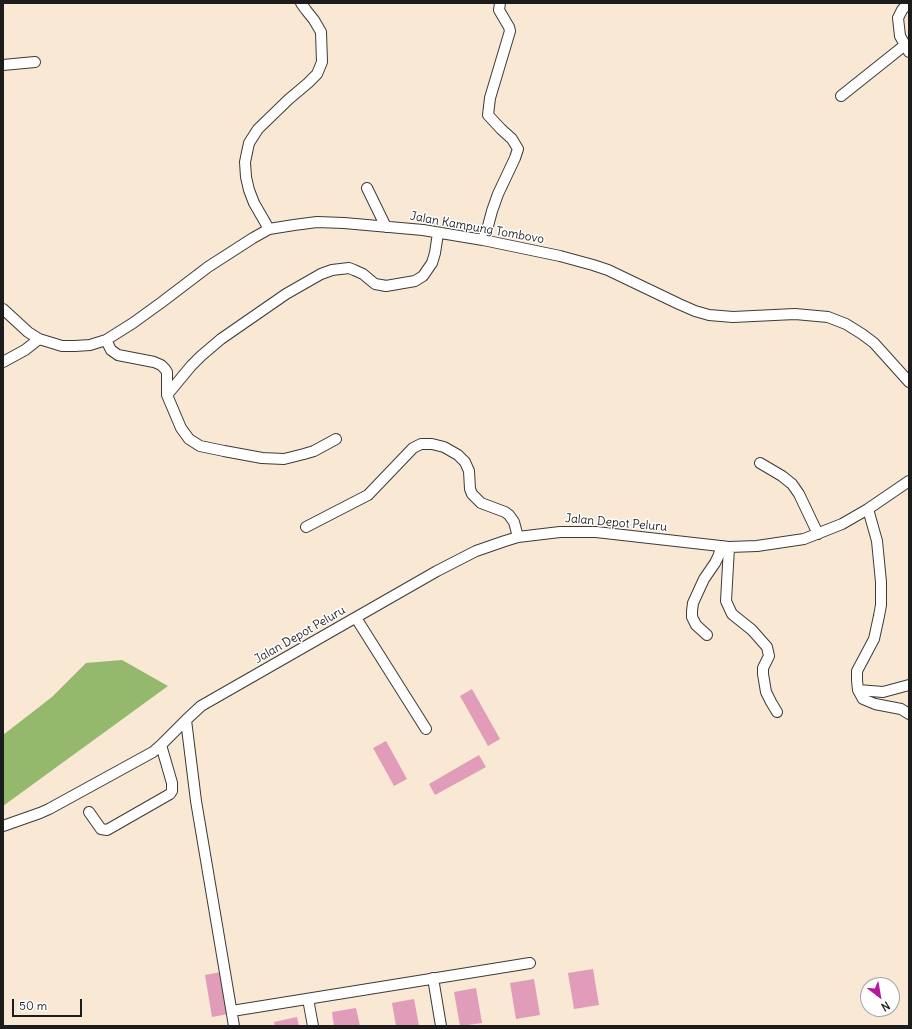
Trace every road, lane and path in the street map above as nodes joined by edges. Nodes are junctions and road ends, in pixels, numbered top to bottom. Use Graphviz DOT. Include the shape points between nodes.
graph roads {
  1 [pos="500,3"];
  2 [pos="908,3"];
  3 [pos="306,5"];
  4 [pos="907,49"];
  5 [pos="35,62"];
  6 [pos="3,65"];
  7 [pos="842,96"];
  8 [pos="367,188"];
  9 [pos="386,227"];
  10 [pos="269,230"];
  11 [pos="438,233"];
  12 [pos="483,240"];
  13 [pos="3,309"];
  14 [pos="39,339"];
  15 [pos="106,340"];
  16 [pos="3,362"];
  17 [pos="909,382"];
  18 [pos="167,396"];
  19 [pos="336,439"];
  20 [pos="760,463"];
  21 [pos="909,482"];
  22 [pos="868,509"];
  23 [pos="306,527"];
  24 [pos="818,534"];
  25 [pos="518,537"];
  26 [pos="725,547"];
  27 [pos="356,618"];
  28 [pos="707,635"];
  29 [pos="909,685"];
  30 [pos="858,690"];
  31 [pos="777,712"];
  32 [pos="909,714"];
  33 [pos="186,720"];
  34 [pos="426,728"];
  35 [pos="161,745"];
  36 [pos="89,812"];
  37 [pos="3,826"];
  38 [pos="530,963"];
  39 [pos="433,978"];
  40 [pos="308,999"];
  41 [pos="232,1012"];
  42 [pos="234,1026"];
  43 [pos="313,1026"];
  44 [pos="441,1026"];
  1 -- 12 [label="street" via="499,10 510,31 490,98 488,115 512,139 518,149 498,194"];
  2 -- 4 [label="street" via="898,18 900,36"];
  3 -- 10 [label="street" via="321,32 322,62 317,74 258,129 249,144 245,162 249,190"];
  4 -- 7 [label="street"];
  5 -- 6 [label="street"];
  8 -- 9 [label="street"];
  9 -- 10 [label="street, Jalan Kampung Tombovo" via="317,222"];
  9 -- 11 [label="street, Jalan Kampung Tombovo"];
  10 -- 15 [label="street, Jalan Kampung Tombovo" via="214,263"];
  11 -- 12 [label="street, Jalan Kampung Tombovo"];
  11 -- 18 [label="street" via="432,263 423,276 415,281 386,286 375,284 363,274 349,268 332,270 314,277 210,347"];
  12 -- 17 [label="street, Jalan Kampung Tombovo" via="594,265 708,315 795,314 828,317 846,324 874,343"];
  13 -- 14 [label="street, Jalan Kampung Tombovo"];
  14 -- 15 [label="street, Jalan Kampung Tombovo" via="62,346 90,345"];
  14 -- 16 [label="street"];
  15 -- 18 [label="street" via="111,350 118,354 161,365 166,372"];
  18 -- 19 [label="street" via="181,428 189,439 200,446 256,457 284,459 314,451"];
  20 -- 24 [label="street" via="792,484"];
  21 -- 22 [label="street, Jalan Depot Peluru"];
  22 -- 24 [label="street, Jalan Depot Peluru"];
  22 -- 30 [label="street" via="877,541 881,605 874,639 857,671"];
  23 -- 25 [label="street" via="368,494 413,448 421,444 432,444 444,447 465,462 472,494 481,503 509,515"];
  24 -- 26 [label="street, Jalan Depot Peluru" via="804,539 757,546"];
  25 -- 26 [label="street, Jalan Depot Peluru" via="560,532 596,532"];
  25 -- 27 [label="street, Jalan Depot Peluru" via="476,551"];
  26 -- 28 [label="street" via="704,579 693,603 692,617 696,625"];
  26 -- 31 [label="street" via="726,600 732,614 752,630 767,647 769,656 762,674 766,692"];
  27 -- 33 [label="street, Jalan Depot Peluru" via="201,706"];
  27 -- 34 [label="street"];
  29 -- 30 [label="street" via="883,692"];
  30 -- 32 [label="street" via="864,699 901,709"];
  33 -- 35 [label="street, Jalan Depot Peluru"];
  33 -- 41 [label="street" via="196,801"];
  35 -- 36 [label="street" via="172,783 170,794 107,830 101,829"];
  35 -- 37 [label="street, Jalan Depot Peluru" via="153,752 40,813"];
  38 -- 39 [label="street"];
  39 -- 40 [label="street"];
  39 -- 44 [label="street"];
  40 -- 41 [label="street"];
  40 -- 43 [label="street"];
  41 -- 42 [label="street"];
}
